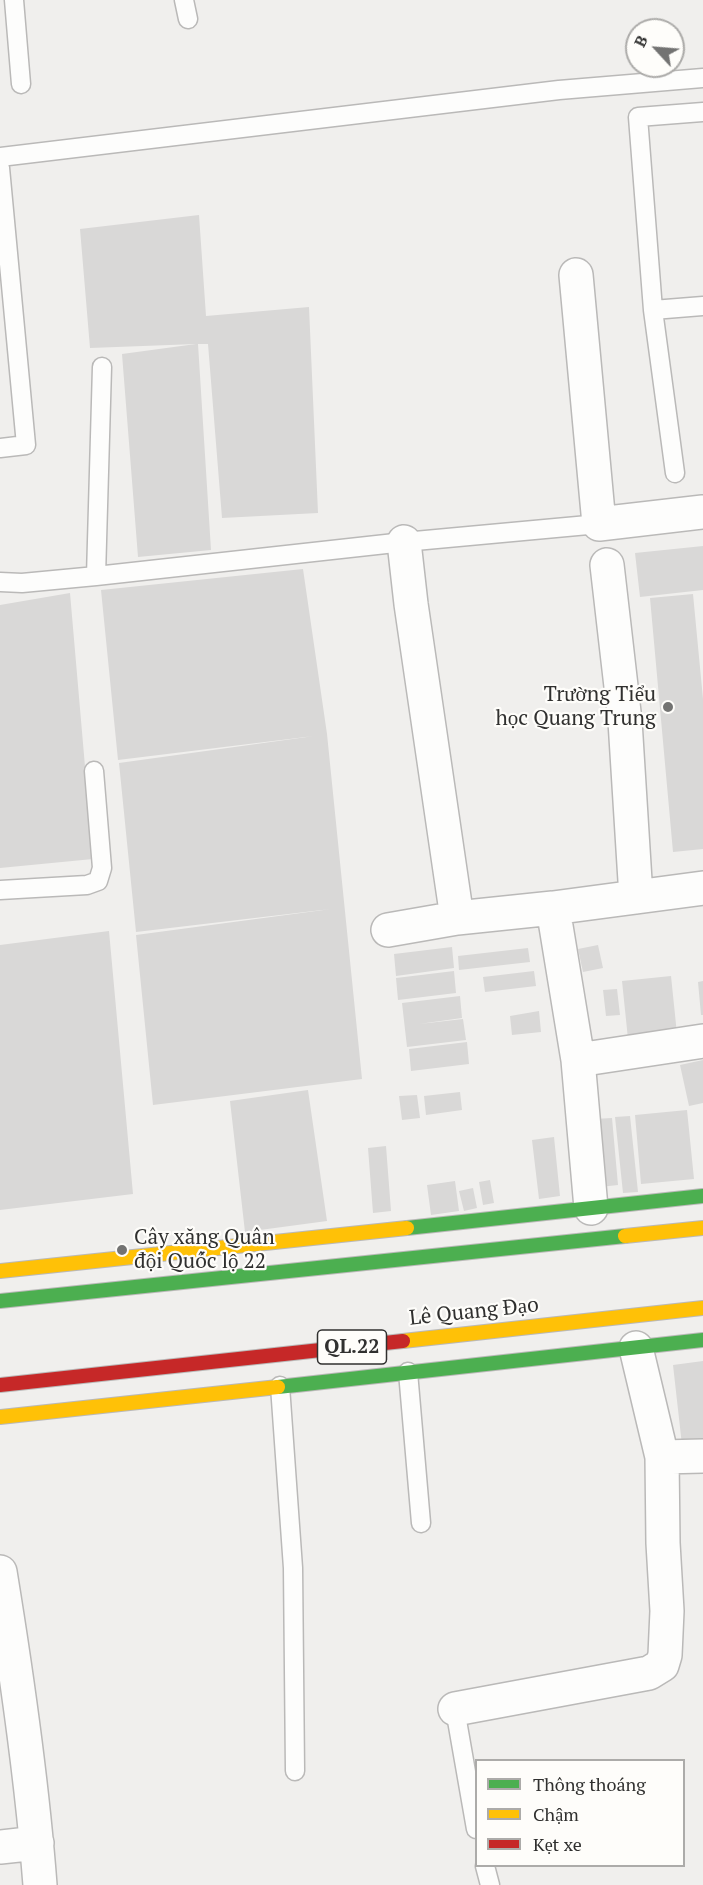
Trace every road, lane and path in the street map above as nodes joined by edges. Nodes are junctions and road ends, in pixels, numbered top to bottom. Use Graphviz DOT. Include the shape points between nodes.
graph roads {
  1 [pos="14,0"];
  2 [pos="184,0"];
  3 [pos="188,19"];
  4 [pos="703,78"];
  5 [pos="21,84"];
  6 [pos="703,112"];
  7 [pos="0,157"];
  8 [pos="0,168"];
  9 [pos="576,275"];
  10 [pos="703,306"];
  11 [pos="654,310"];
  12 [pos="102,367"];
  13 [pos="0,448"];
  14 [pos="675,473"];
  15 [pos="703,512"];
  16 [pos="599,524"];
  17 [pos="404,542"];
  18 [pos="607,565"];
  19 [pos="96,576"];
  20 [pos="0,582"];
  21 [pos="94,771"];
  22 [pos="703,888"];
  23 [pos="0,890"];
  24 [pos="636,897"];
  25 [pos="553,908"];
  26 [pos="457,918"];
  27 [pos="388,930"];
  28 [pos="703,1041"];
  29 [pos="578,1060"];
  30 [pos="703,1196"];
  31 [pos="591,1208"];
  32 [pos="703,1228"];
  33 [pos="0,1271"];
  34 [pos="0,1301"];
  35 [pos="703,1308"];
  36 [pos="703,1340"];
  37 [pos="636,1348"];
  38 [pos="408,1372"];
  39 [pos="0,1386"];
  40 [pos="280,1386"];
  41 [pos="0,1417"];
  42 [pos="703,1456"];
  43 [pos="662,1457"];
  44 [pos="421,1523"];
  45 [pos="0,1572"];
  46 [pos="9,1679"];
  47 [pos="455,1708"];
  48 [pos="295,1771"];
  49 [pos="475,1818"];
  50 [pos="37,1843"];
  51 [pos="0,1847"];
  52 [pos="485,1867"];
  53 [pos="40,1885"];
  54 [pos="490,1885"];
  1 -- 5 [label="lane"];
  2 -- 3 [label="lane"];
  4 -- 7 [label="lane" via="559,90"];
  6 -- 11 [label="lane" via="638,117"];
  8 -- 13 [label="lane" via="26,445"];
  9 -- 16 [label="street"];
  10 -- 11 [label="lane"];
  11 -- 14 [label="lane"];
  12 -- 19 [label="lane"];
  15 -- 16 [label="street"];
  16 -- 17 [label="lane"];
  17 -- 19 [label="lane"];
  17 -- 26 [label="street"];
  18 -- 24 [label="street" via="626,721"];
  19 -- 20 [label="lane"];
  21 -- 23 [label="lane" via="102,868 98,881"];
  22 -- 24 [label="street"];
  24 -- 25 [label="street"];
  25 -- 26 [label="street"];
  25 -- 29 [label="street"];
  26 -- 27 [label="street"];
  28 -- 29 [label="street"];
  29 -- 31 [label="street"];
  30 -- 31 [label="highway"];
  31 -- 33 [label="highway"];
  32 -- 34 [label="highway"];
  35 -- 39 [label="highway, Lê Quang Đạo / QL.22"];
  36 -- 37 [label="highway, QL.22"];
  37 -- 38 [label="highway, QL.22"];
  37 -- 43 [label="street"];
  38 -- 40 [label="highway, QL.22"];
  38 -- 44 [label="lane"];
  40 -- 41 [label="highway, QL.22"];
  40 -- 48 [label="lane" via="293,1568"];
  42 -- 43 [label="street"];
  43 -- 47 [label="street" via="667,1611 662,1665 649,1673"];
  45 -- 46 [label="street"];
  46 -- 50 [label="street"];
  47 -- 49 [label="lane"];
  50 -- 51 [label="street"];
  50 -- 53 [label="street"];
  52 -- 54 [label="lane"];
}
